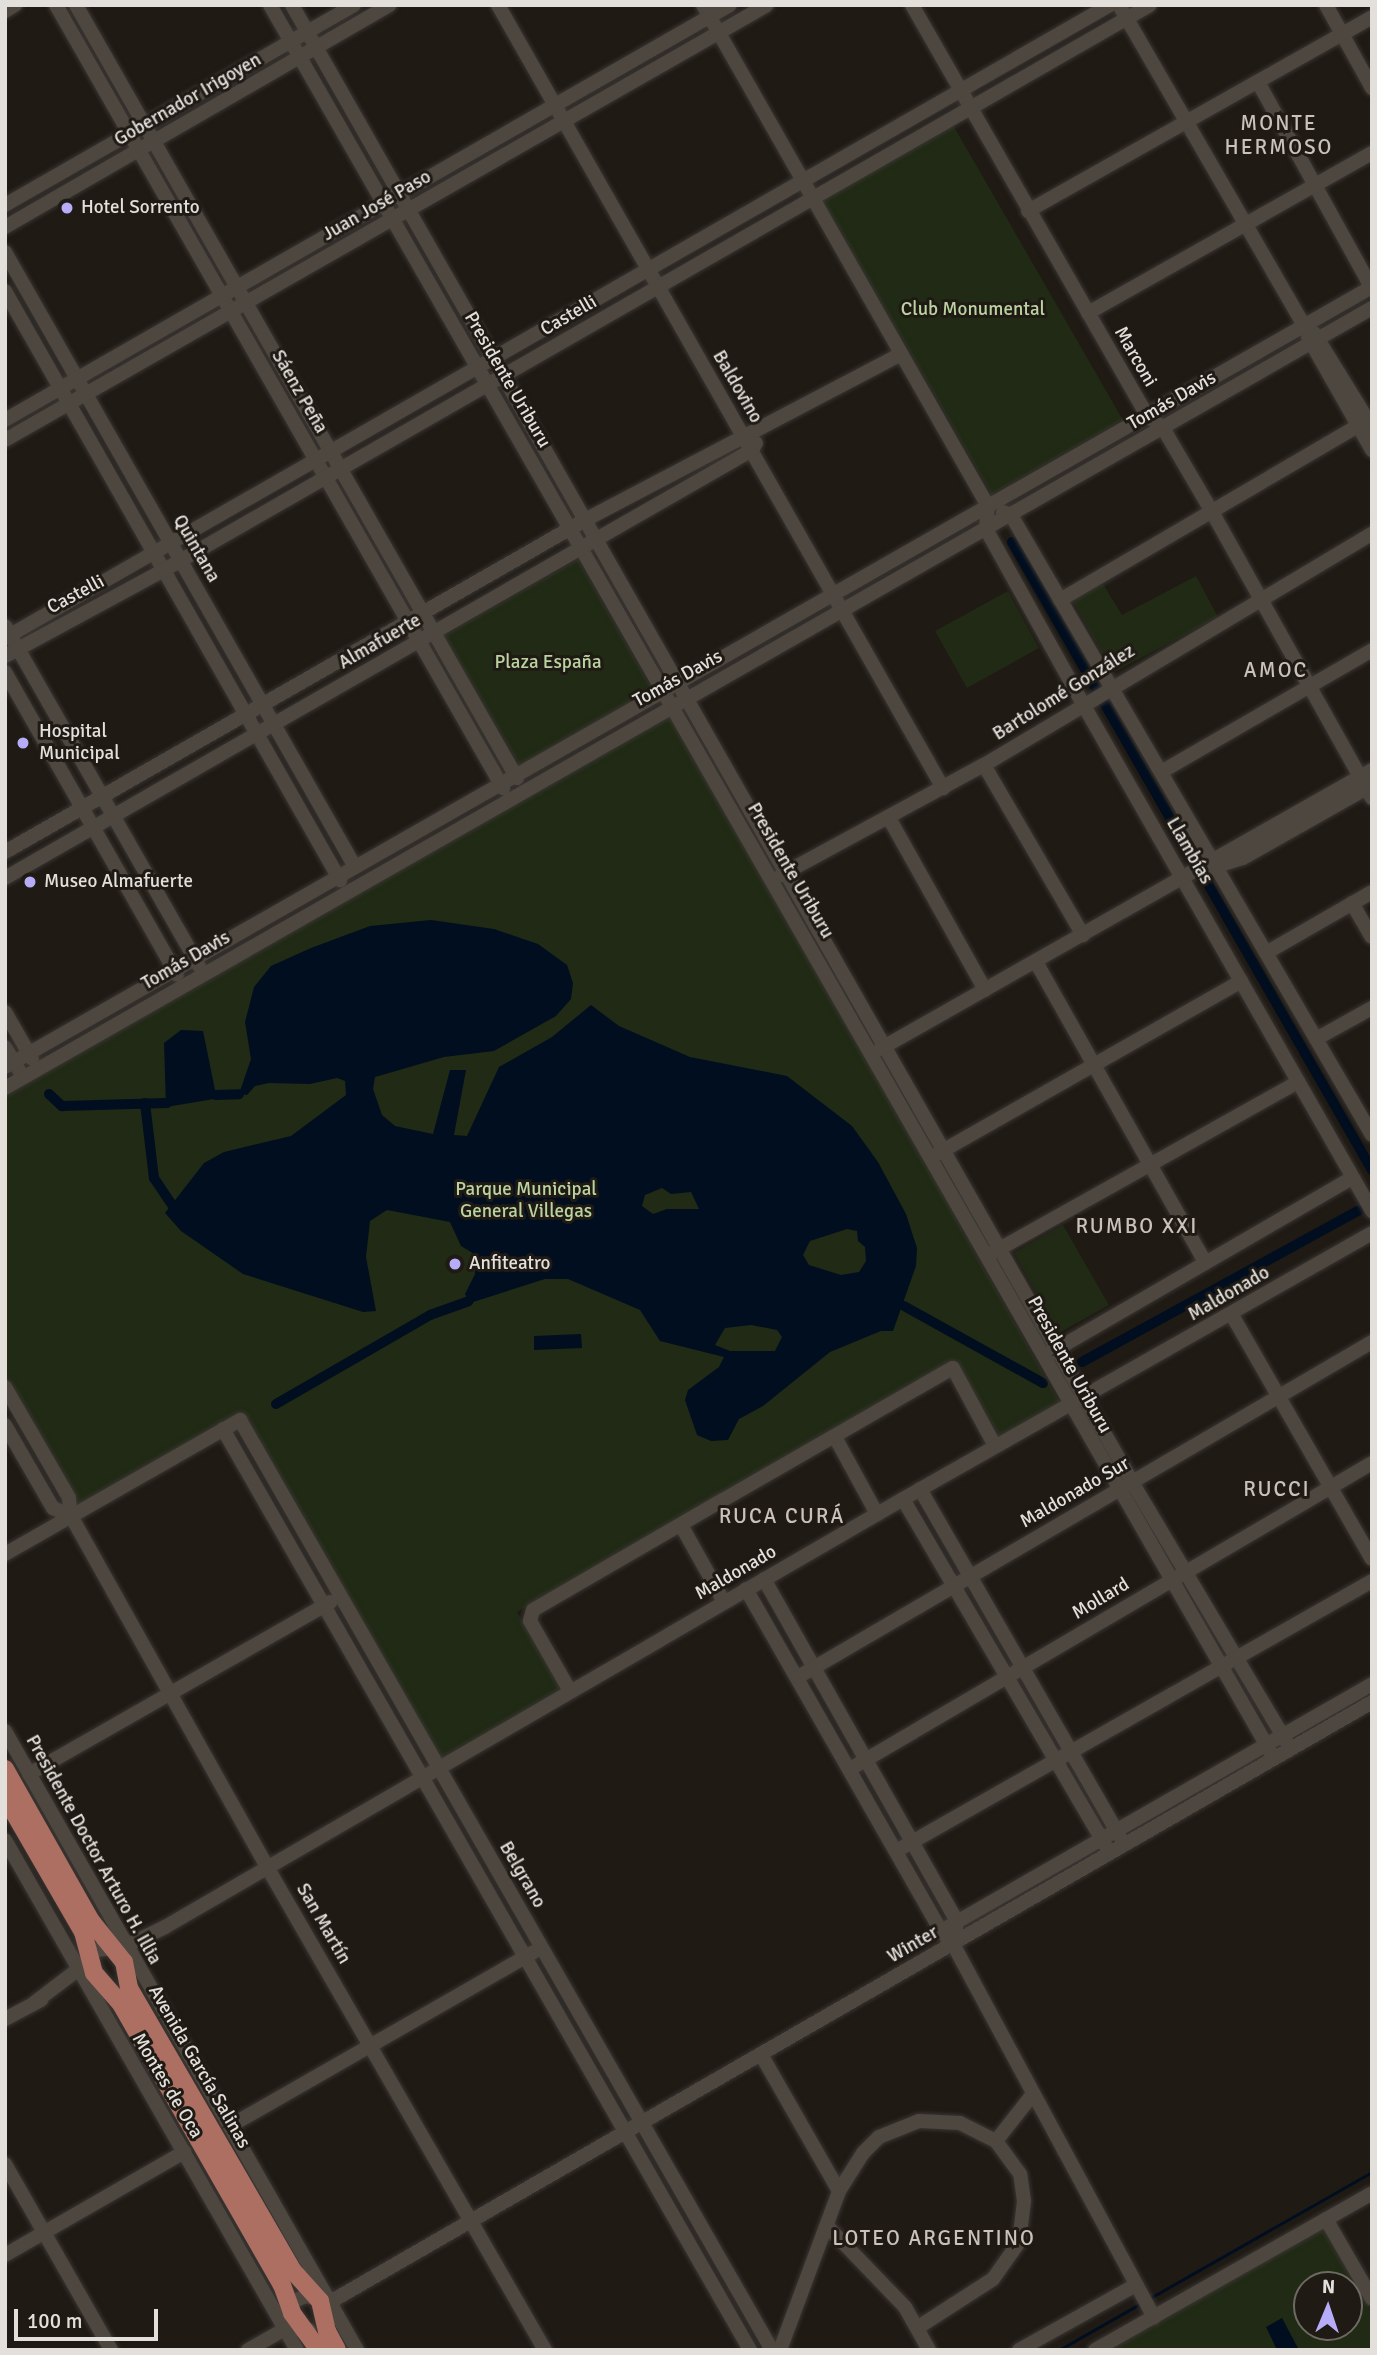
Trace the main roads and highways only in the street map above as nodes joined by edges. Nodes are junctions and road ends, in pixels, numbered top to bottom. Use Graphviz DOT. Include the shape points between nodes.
graph roads {
  1 [pos="5,1769"];
  2 [pos="5,1797"];
  3 [pos="319,2350"];
  4 [pos="337,2350"];
  1 -- 4 [label="main road, Avenida García Salinas" via="91,1921 119,1949 126,1979 293,2271 324,2300 324,2322"];
  2 -- 3 [label="main road, Avenida García Salinas" via="83,1932 92,1968 121,2004 278,2278 291,2310"];
}
